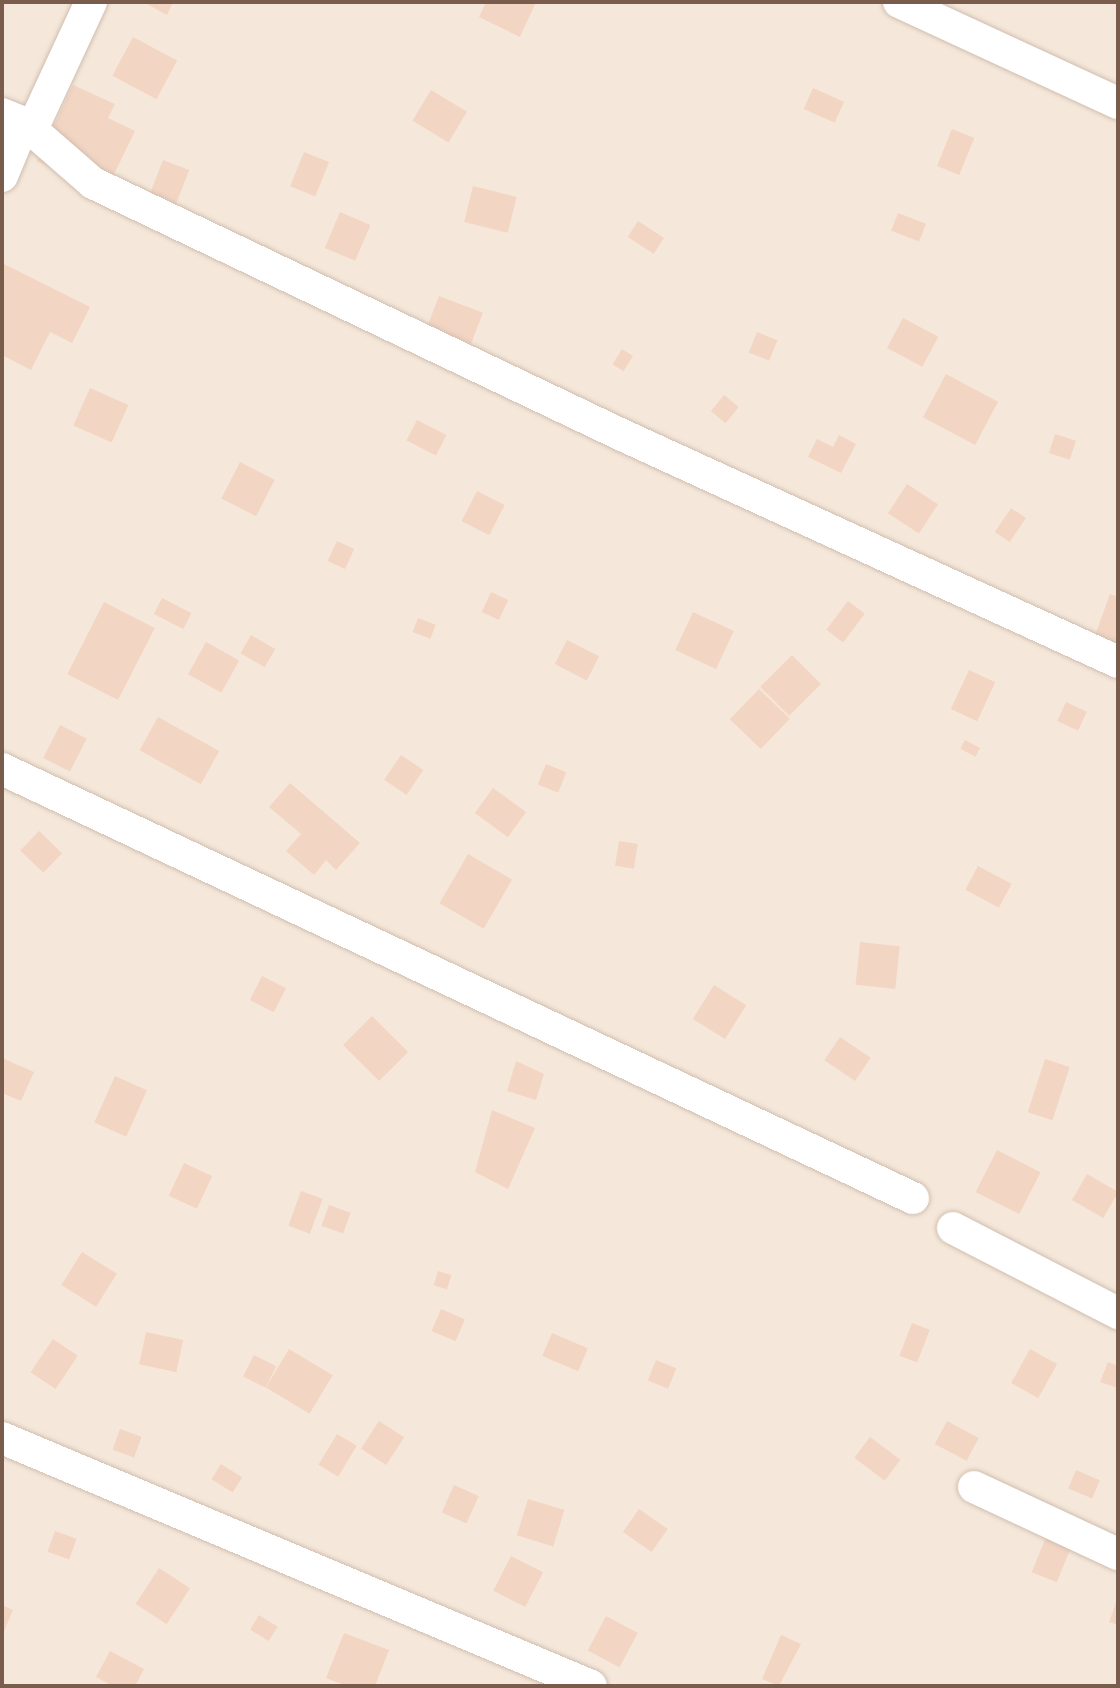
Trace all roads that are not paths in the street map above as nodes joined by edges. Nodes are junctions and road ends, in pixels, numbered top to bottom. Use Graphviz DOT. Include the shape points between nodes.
graph roads {
  1 [pos="91,2"];
  2 [pos="899,2"];
  3 [pos="1118,103"];
  4 [pos="13,119"];
  5 [pos="2,176"];
  6 [pos="1118,662"];
  7 [pos="2,769"];
  8 [pos="913,1198"];
  9 [pos="953,1228"];
  10 [pos="1118,1313"];
  11 [pos="2,1438"];
  12 [pos="974,1487"];
  13 [pos="1118,1554"];
  14 [pos="591,1686"];
  1 -- 4 [label="street" via="33,127"];
  2 -- 3 [label="street"];
  4 -- 5 [label="street"];
  4 -- 6 [label="street" via="93,183 622,435"];
  7 -- 8 [label="street"];
  9 -- 10 [label="street"];
  11 -- 14 [label="street"];
  12 -- 13 [label="street"];
}
